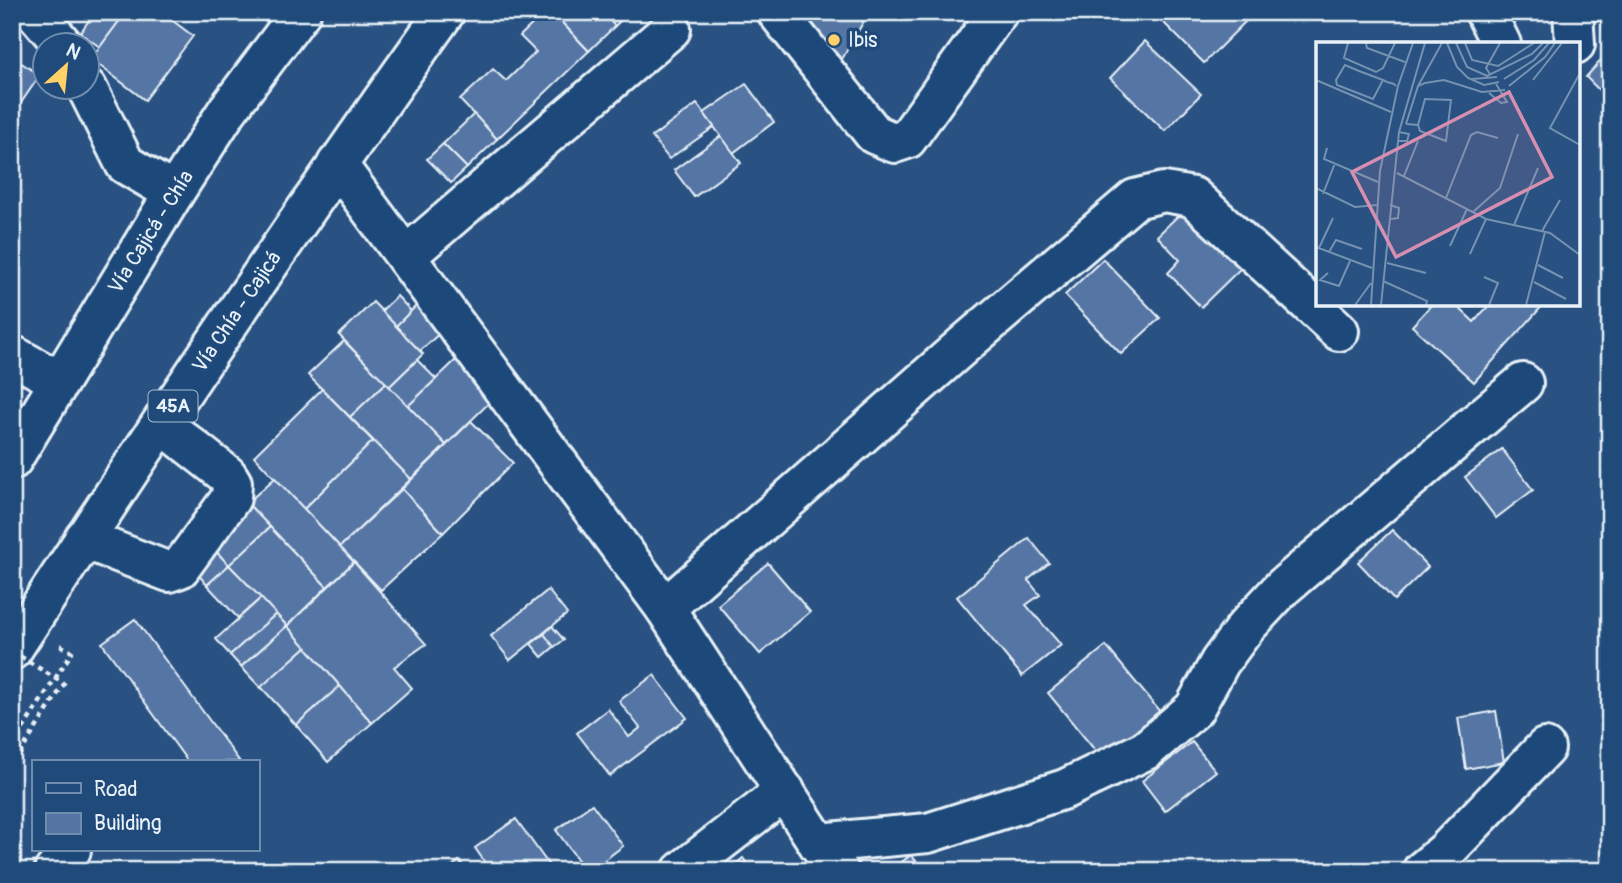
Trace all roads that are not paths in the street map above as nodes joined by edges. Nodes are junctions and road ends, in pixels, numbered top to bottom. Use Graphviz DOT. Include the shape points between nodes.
graph roads {
  1 [pos="35,12"];
  2 [pos="301,12"];
  3 [pos="445,12"];
  4 [pos="777,12"];
  5 [pos="998,12"];
  6 [pos="1485,12"];
  7 [pos="1573,12"];
  8 [pos="671,29"];
  9 [pos="52,32"];
  10 [pos="1500,42"];
  11 [pos="1576,42"];
  12 [pos="94,102"];
  13 [pos="337,164"];
  14 [pos="174,193"];
  15 [pos="406,256"];
  16 [pos="1339,331"];
  17 [pos="12,355"];
  18 [pos="59,381"];
  19 [pos="1523,383"];
  20 [pos="162,424"];
  21 [pos="12,460"];
  22 [pos="84,539"];
  23 [pos="665,608"];
  24 [pos="12,650"];
  25 [pos="1545,748"];
  26 [pos="785,791"];
  27 [pos="69,852"];
  28 [pos="829,857"];
  29 [pos="54,871"];
  30 [pos="682,871"];
  31 [pos="1422,871"];
  1 -- 9 [label="main road"];
  2 -- 14 [label="main road, Vía Cajicá - Chía" via="227,111"];
  3 -- 13 [label="main road, Vía Chía - Cajicá / 45A"];
  4 -- 5 [label="main road" via="874,134 895,143 907,139"];
  6 -- 10 [label="main road"];
  7 -- 11 [label="main road"];
  8 -- 15 [label="main road"];
  12 -- 14 [label="main road" via="125,164"];
  13 -- 15 [label="main road"];
  13 -- 20 [label="main road, Vía Chía - Cajicá / 45A"];
  14 -- 18 [label="main road, Vía Cajicá - Chía"];
  15 -- 23 [label="main road"];
  16 -- 23 [label="main road" via="1192,197 1164,192 1135,200"];
  17 -- 18 [label="main road"];
  18 -- 21 [label="main road, Vía Cajicá - Chía"];
  19 -- 28 [label="main road" via="1283,587 1220,662 1194,709 1146,750 1065,789 929,833"];
  20 -- 22 [label="main road, Vía Chía - Cajicá / 45A"];
  20 -- 22 [label="main road" via="227,475 232,483 231,498 180,568 169,572"];
  22 -- 24 [label="main road, Vía Chía - Cajicá / 45A"];
  23 -- 26 [label="main road"];
  25 -- 31 [label="main road"];
  26 -- 28 [label="main road"];
  26 -- 30 [label="main road"];
  27 -- 29 [label="main road"];
}
